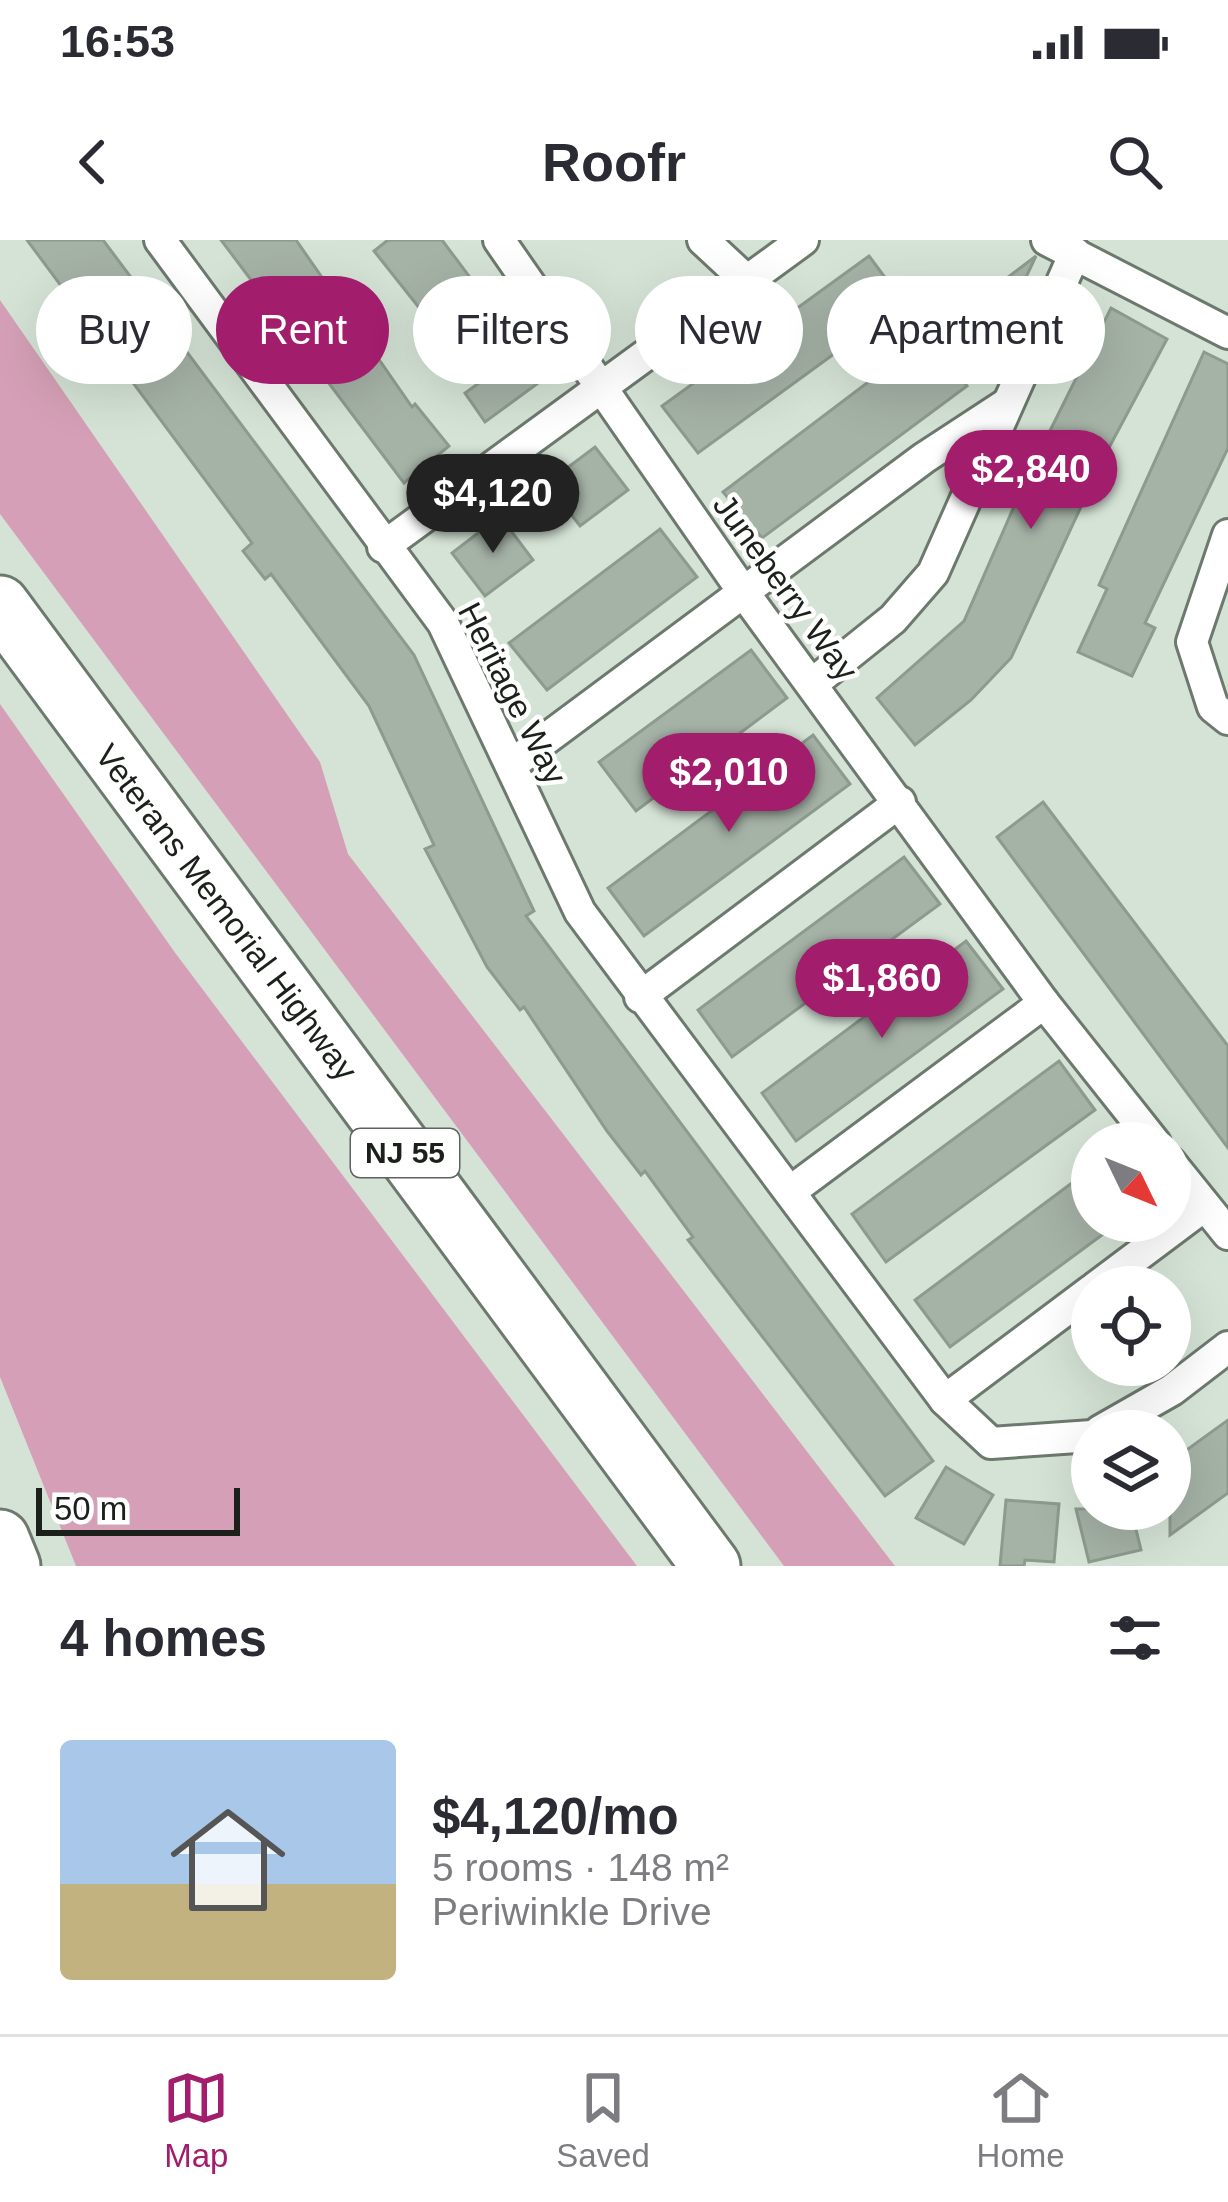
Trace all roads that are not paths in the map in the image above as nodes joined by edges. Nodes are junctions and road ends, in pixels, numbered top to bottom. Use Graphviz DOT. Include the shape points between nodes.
graph roads {
  1 [pos="160,240"];
  2 [pos="703,240"];
  3 [pos="803,240"];
  4 [pos="512,244"];
  5 [pos="1061,246"];
  6 [pos="742,276"];
  7 [pos="752,276"];
  8 [pos="1228,333"];
  9 [pos="635,366"];
  10 [pos="602,391"];
  11 [pos="1005,405"];
  12 [pos="1228,535"];
  13 [pos="382,547"];
  14 [pos="744,593"];
  15 [pos="0,605"];
  16 [pos="812,684"];
  17 [pos="1228,719"];
  18 [pos="511,765"];
  19 [pos="900,802"];
  20 [pos="640,997"];
  21 [pos="1044,1003"];
  22 [pos="1138,1122"];
  23 [pos="1191,1189"];
  24 [pos="791,1191"];
  25 [pos="1204,1206"];
  26 [pos="1228,1234"];
  27 [pos="1124,1266"];
  28 [pos="1071,1305"];
  29 [pos="1228,1347"];
  30 [pos="944,1400"];
  31 [pos="1137,1410"];
  32 [pos="1071,1437"];
  33 [pos="0,1539"];
  34 [pos="10,1566"];
  35 [pos="711,1566"];
  1 -- 13 [label="street, Heritage Way"];
  2 -- 6 [label="street"];
  3 -- 7 [label="street"];
  4 -- 10 [label="street, Juneberry Way"];
  5 -- 8 [label="street"];
  5 -- 11 [label="street"];
  9 -- 10 [label="street"];
  10 -- 13 [label="street"];
  10 -- 14 [label="street, Juneberry Way"];
  11 -- 14 [label="street"];
  11 -- 16 [label="street" via="932,573 893,619"];
  12 -- 17 [label="street" via="1192,642 1214,707"];
  13 -- 18 [label="street, Heritage Way" via="442,623"];
  14 -- 16 [label="street, Juneberry Way"];
  14 -- 18 [label="street"];
  15 -- 35 [label="highway, Veterans Memorial Highway / NJ 55"];
  16 -- 19 [label="street, Juneberry Way"];
  18 -- 20 [label="street, Heritage Way" via="580,912"];
  19 -- 20 [label="street"];
  19 -- 21 [label="street, Juneberry Way"];
  20 -- 24 [label="street, Heritage Way"];
  21 -- 22 [label="street, Juneberry Way"];
  21 -- 24 [label="street"];
  23 -- 25 [label="street"];
  24 -- 30 [label="street, Heritage Way"];
  25 -- 26 [label="street"];
  25 -- 27 [label="street"];
  28 -- 30 [label="street"];
  29 -- 31 [label="street"];
  30 -- 32 [label="street, Heritage Way" via="991,1443"];
  33 -- 34 [label="highway"];
}
